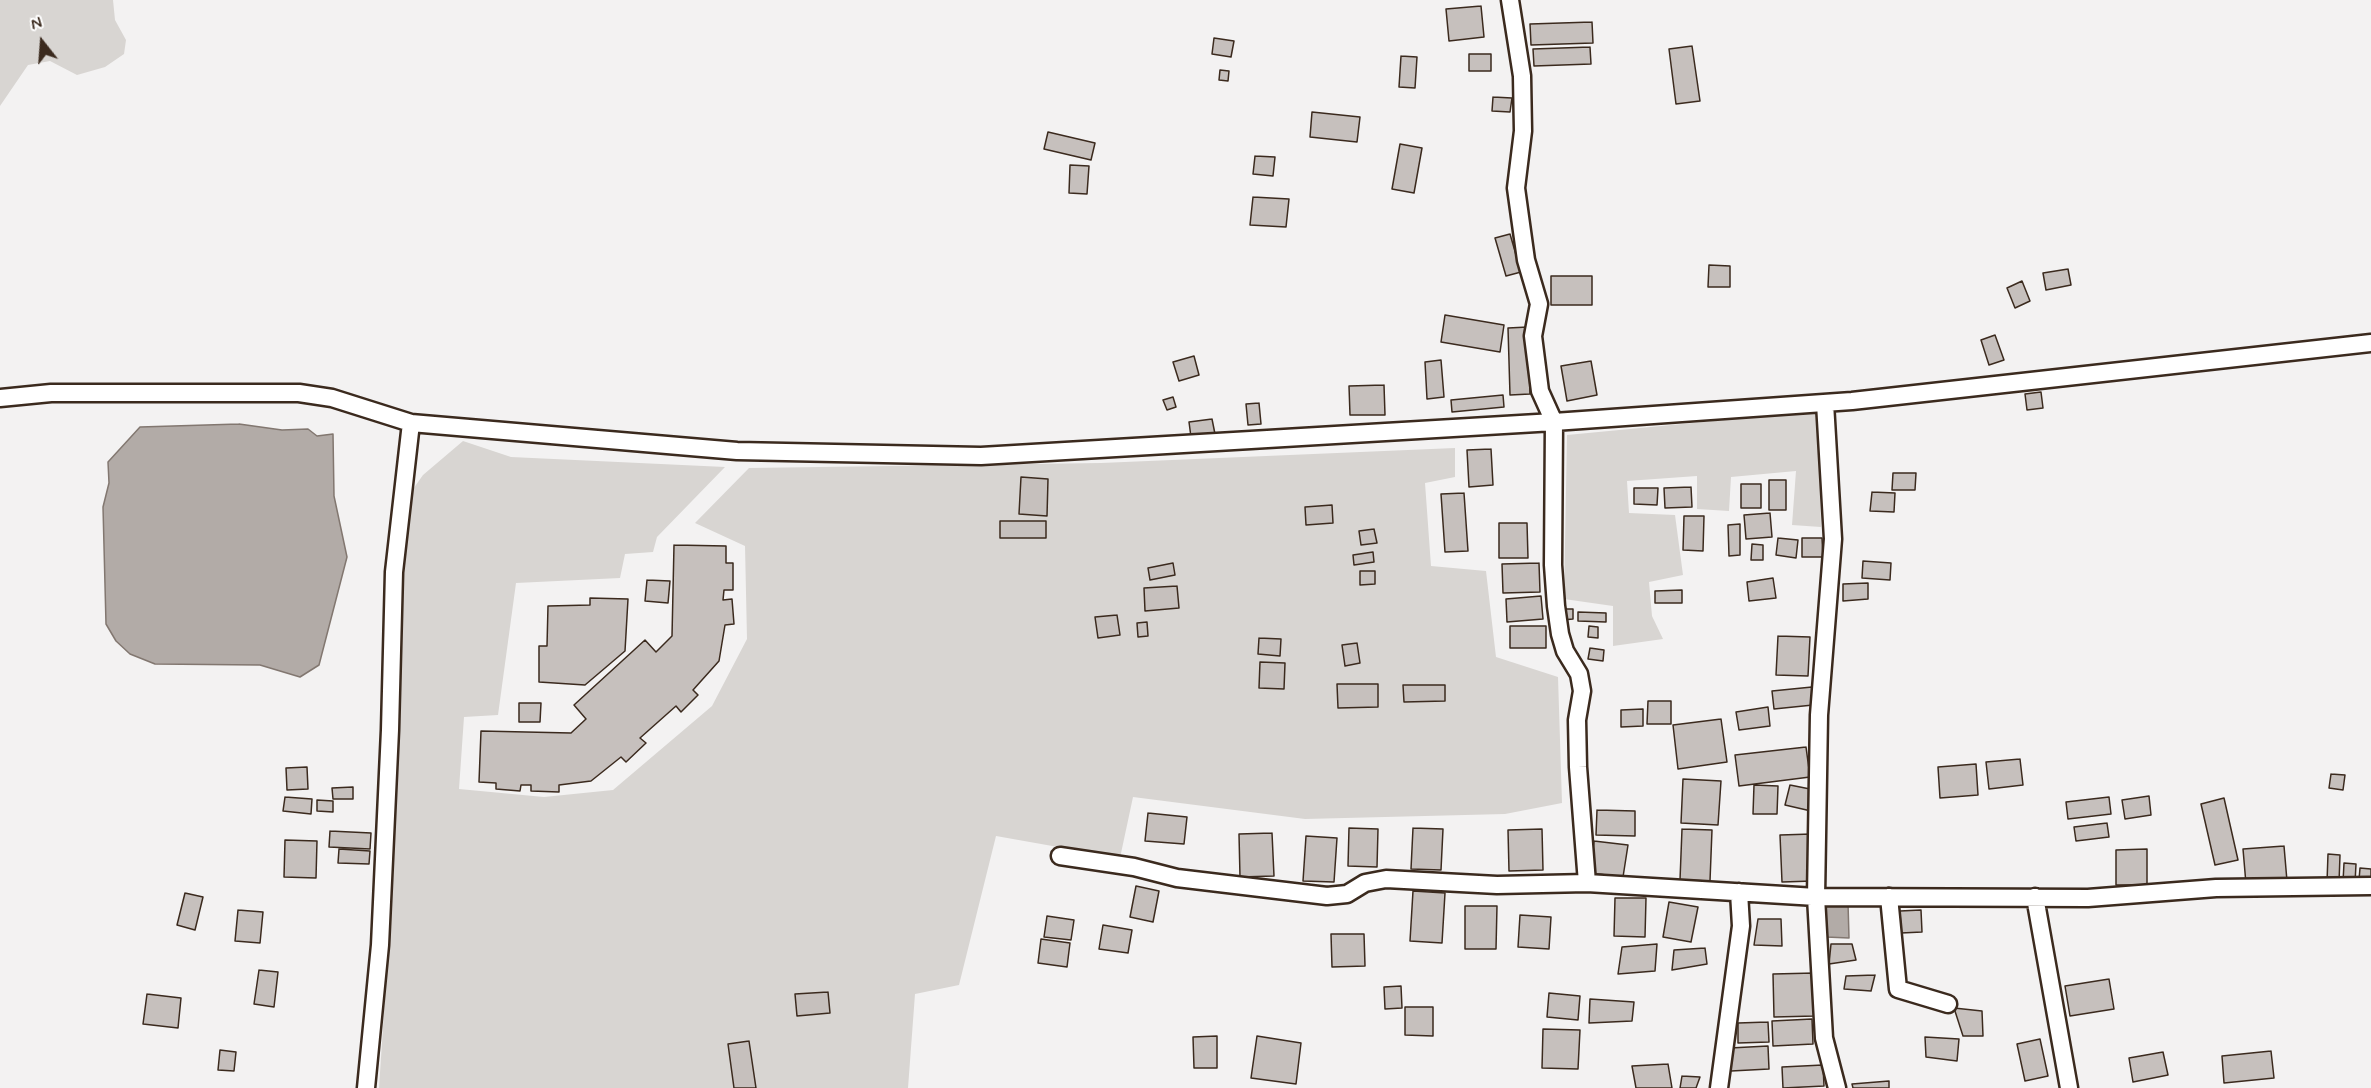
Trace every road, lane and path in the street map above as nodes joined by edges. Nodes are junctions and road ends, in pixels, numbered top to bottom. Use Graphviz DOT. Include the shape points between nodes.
graph roads {
  1 [pos="1510,0"];
  2 [pos="2371,343"];
  3 [pos="0,398"];
  4 [pos="1825,403"];
  5 [pos="1554,422"];
  6 [pos="411,423"];
  7 [pos="1060,856"];
  8 [pos="1587,883"];
  9 [pos="2371,886"];
  10 [pos="1739,892"];
  11 [pos="1816,897"];
  12 [pos="1889,897"];
  13 [pos="2035,897"];
  14 [pos="1948,1004"];
  15 [pos="366,1088"];
  16 [pos="1719,1088"];
  17 [pos="1837,1088"];
  18 [pos="2069,1088"];
  1 -- 5 [label="street" via="1522,76 1523,131 1516,188 1526,260 1539,304 1533,336 1540,391"];
  2 -- 4 [label="street"];
  3 -- 6 [label="street" via="51,393 299,393 332,398"];
  4 -- 5 [label="street"];
  4 -- 11 [label="street" via="1833,539 1819,715"];
  5 -- 6 [label="street" via="981,456 737,451"];
  5 -- 8 [label="street" via="1555,585 1560,634 1565,651 1580,674 1582,691 1577,720 1578,767"];
  6 -- 15 [label="street" via="394,572 380,945"];
  7 -- 8 [label="street" via="1177,878 1327,896 1347,894 1365,883 1386,879 1497,885"];
  8 -- 10 [label="street"];
  9 -- 13 [label="street" via="2216,888 2088,898"];
  10 -- 11 [label="street"];
  10 -- 16 [label="street" via="1741,926"];
  11 -- 12 [label="street"];
  11 -- 17 [label="street" via="1824,1038"];
  12 -- 13 [label="street"];
  12 -- 14 [label="street" via="1898,989"];
  13 -- 18 [label="street"];
}
